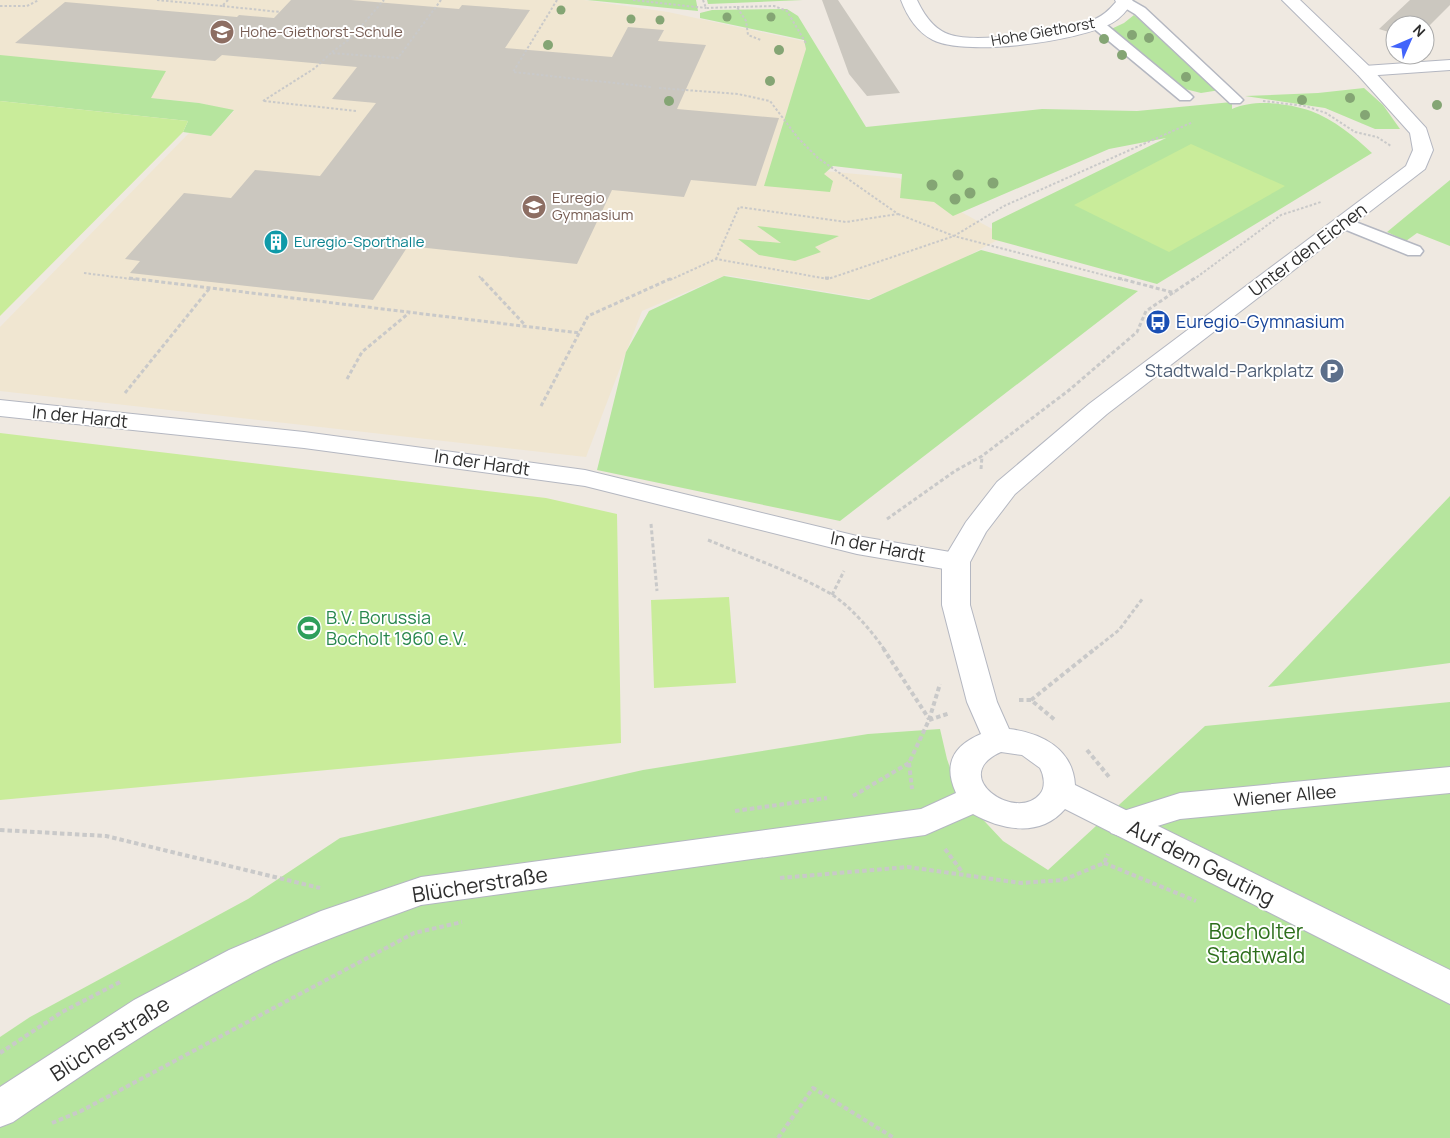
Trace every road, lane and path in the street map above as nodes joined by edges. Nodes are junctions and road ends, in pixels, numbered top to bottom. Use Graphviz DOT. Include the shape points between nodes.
graph roads {
  1 [pos="39,0"];
  2 [pos="157,0"];
  3 [pos="228,0"];
  4 [pos="384,0"];
  5 [pos="441,0"];
  6 [pos="557,0"];
  7 [pos="633,0"];
  8 [pos="703,0"];
  9 [pos="909,0"];
  10 [pos="1290,0"];
  11 [pos="1124,1"];
  12 [pos="0,6"];
  13 [pos="222,6"];
  14 [pos="737,6"];
  15 [pos="706,8"];
  16 [pos="280,12"];
  17 [pos="1097,24"];
  18 [pos="761,40"];
  19 [pos="807,45"];
  20 [pos="331,53"];
  21 [pos="1450,65"];
  22 [pos="1364,71"];
  23 [pos="651,87"];
  24 [pos="659,88"];
  25 [pos="1186,97"];
  26 [pos="1236,100"];
  27 [pos="356,111"];
  28 [pos="1386,153"];
  29 [pos="1327,198"];
  30 [pos="898,214"];
  31 [pos="1345,223"];
  32 [pos="954,236"];
  33 [pos="1414,251"];
  34 [pos="716,259"];
  35 [pos="84,273"];
  36 [pos="479,276"];
  37 [pos="209,288"];
  38 [pos="1175,293"];
  39 [pos="409,313"];
  40 [pos="525,326"];
  41 [pos="580,333"];
  42 [pos="347,379"];
  43 [pos="541,406"];
  44 [pos="0,408"];
  45 [pos="102,420"];
  46 [pos="650,516"];
  47 [pos="704,538"];
  48 [pos="857,545"];
  49 [pos="956,562"];
  50 [pos="657,591"];
  51 [pos="832,595"];
  52 [pos="1144,598"];
  53 [pos="1031,700"];
  54 [pos="929,720"];
  55 [pos="1000,740"];
  56 [pos="1450,780"];
  57 [pos="1060,792"];
  58 [pos="975,799"];
  59 [pos="1122,824"];
  60 [pos="0,830"];
  61 [pos="1104,864"];
  62 [pos="777,879"];
  63 [pos="323,889"];
  64 [pos="468,921"];
  65 [pos="1450,988"];
  66 [pos="0,1109"];
  67 [pos="44,1126"];
  68 [pos="778,1138"];
  69 [pos="894,1138"];
  1 -- 12 [label="path" via="27,6"];
  2 -- 13 [label="path"];
  3 -- 13 [label="path"];
  4 -- 20 [label="path" via="351,38"];
  5 -- 20 [label="path" via="398,58"];
  6 -- 23 [label="path" via="513,72"];
  7 -- 15 [label="path"];
  8 -- 15 [label="path"];
  9 -- 17 [label="street, Hohe Giethorst" via="923,27 948,40 974,44"];
  10 -- 22 [label="street, Unter den Eichen"];
  11 -- 17 [label="street, Hohe Giethorst" via="1111,17"];
  11 -- 26 [label="lane" via="1140,11"];
  13 -- 16 [label="path"];
  14 -- 15 [label="path"];
  14 -- 18 [label="path" via="746,21 748,34"];
  14 -- 19 [label="path" via="774,6 787,11"];
  17 -- 25 [label="lane"];
  20 -- 27 [label="path" via="315,68 263,101"];
  21 -- 22 [label="street"];
  22 -- 31 [label="street, Unter den Eichen" via="1419,132 1423,150 1415,169"];
  24 -- 30 [label="path" via="738,94 770,101 818,158"];
  26 -- 28 [label="path" via="1305,106 1326,113 1355,132 1377,137 1394,147"];
  26 -- 32 [label="path" via="1232,100 1229,106 1004,206"];
  29 -- 38 [label="path" via="1281,215"];
  30 -- 32 [label="path"];
  30 -- 34 [label="path" via="846,222 739,207"];
  31 -- 33 [label="lane"];
  31 -- 49 [label="street, Unter den Eichen" via="1098,409 1006,488 975,528"];
  32 -- 34 [label="path" via="828,279"];
  32 -- 38 [label="path"];
  34 -- 41 [label="path" via="588,316"];
  35 -- 37 [label="path"];
  36 -- 40 [label="path"];
  37 -- 39 [label="path"];
  37 -- 45 [label="path"];
  38 -- 48 [label="path" via="1146,311 1137,332 1116,352 982,456 883,522"];
  39 -- 40 [label="path"];
  39 -- 42 [label="path" via="362,352"];
  40 -- 41 [label="path"];
  41 -- 43 [label="path"];
  44 -- 45 [label="street, In der Hardt"];
  45 -- 48 [label="street, In der Hardt" via="304,440 585,478"];
  46 -- 50 [label="path"];
  47 -- 51 [label="path"];
  48 -- 49 [label="street, In der Hardt"];
  48 -- 51 [label="path"];
  49 -- 55 [label="street, Unter den Eichen" via="956,605 982,702"];
  51 -- 54 [label="path" via="878,642"];
  52 -- 53 [label="path" via="1119,630"];
  55 -- 57 [label="street" via="1022,742 1043,752 1054,763 1061,779"];
  55 -- 58 [label="street" via="984,744 965,762 963,775"];
  56 -- 59 [label="street, Wiener Allee" via="1180,806"];
  57 -- 58 [label="street" via="1047,809 1033,815 1000,813"];
  57 -- 59 [label="street, Auf dem Geuting"];
  58 -- 66 [label="street, Blücherstraße" via="925,822 421,891 333,922 241,961 147,1012"];
  59 -- 65 [label="street, Auf dem Geuting"];
  60 -- 63 [label="path" via="106,836"];
  61 -- 62 [label="path" via="1063,880 1021,883 908,867"];
  64 -- 67 [label="path" via="414,933 81,1111"];
  68 -- 69 [label="path" via="812,1088"];
}
